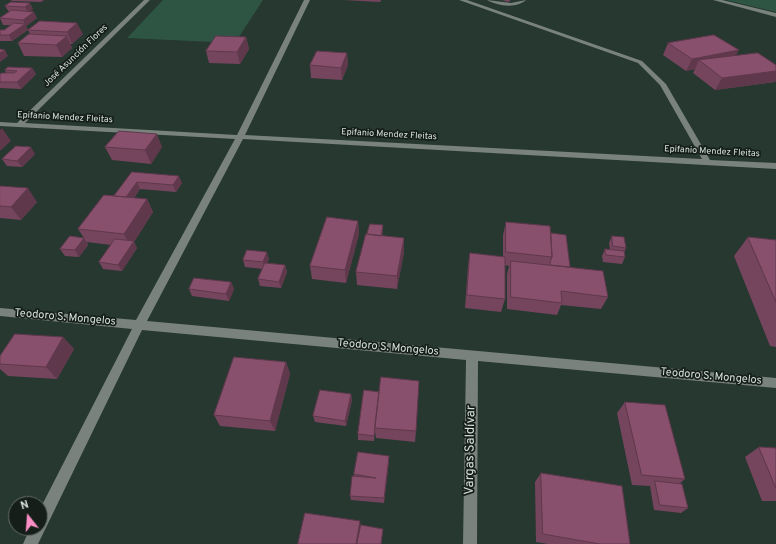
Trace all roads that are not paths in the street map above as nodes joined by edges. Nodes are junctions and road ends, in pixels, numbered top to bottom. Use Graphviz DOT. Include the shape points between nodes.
graph roads {
  1 [pos="147,0"];
  2 [pos="307,0"];
  3 [pos="462,0"];
  4 [pos="490,0"];
  5 [pos="523,0"];
  6 [pos="716,0"];
  7 [pos="776,15"];
  8 [pos="0,124"];
  9 [pos="18,125"];
  10 [pos="240,137"];
  11 [pos="707,161"];
  12 [pos="776,166"];
  13 [pos="0,312"];
  14 [pos="140,325"];
  15 [pos="472,355"];
  16 [pos="776,383"];
  17 [pos="48,508"];
  18 [pos="470,544"];
  1 -- 9 [label="street, José Asunción Flores"];
  2 -- 10 [label="street"];
  3 -- 11 [label="street" via="640,62 663,84"];
  4 -- 5 [label="street" via="516,5"];
  6 -- 7 [label="street"];
  8 -- 9 [label="street, Epifanio Mendez Fleitas"];
  9 -- 10 [label="street, Epifanio Mendez Fleitas"];
  10 -- 11 [label="street, Epifanio Mendez Fleitas"];
  10 -- 14 [label="street"];
  11 -- 12 [label="street, Epifanio Mendez Fleitas"];
  13 -- 14 [label="street, Teodoro S. Mongelos"];
  14 -- 15 [label="street, Teodoro S. Mongelos"];
  14 -- 17 [label="street"];
  15 -- 16 [label="street, Teodoro S. Mongelos"];
  15 -- 18 [label="street, Vargas Saldívar"];
}
